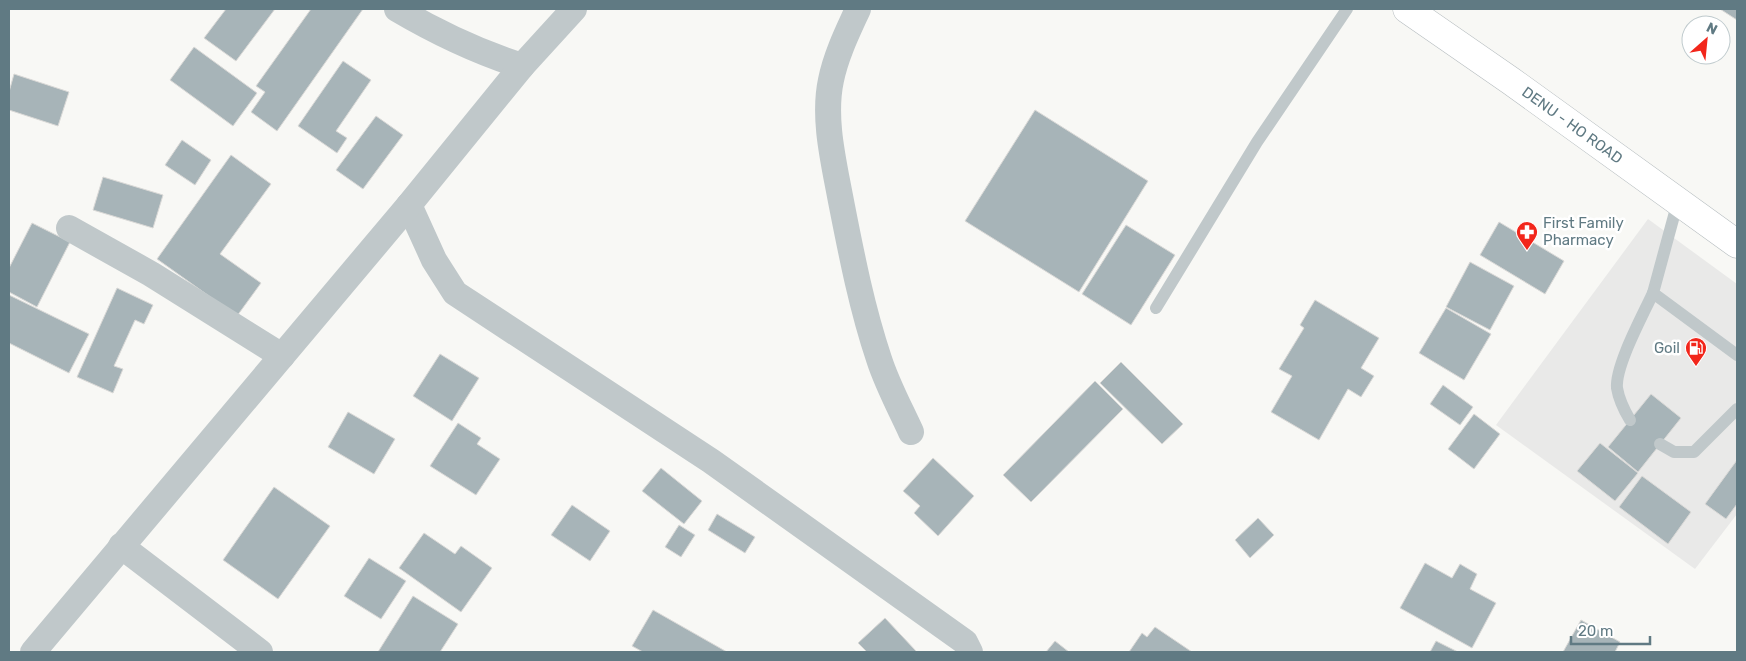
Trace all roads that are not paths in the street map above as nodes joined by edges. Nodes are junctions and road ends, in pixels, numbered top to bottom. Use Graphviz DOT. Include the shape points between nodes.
graph roads {
  1 [pos="397,9"];
  2 [pos="574,9"];
  3 [pos="858,9"];
  4 [pos="1347,9"];
  5 [pos="1407,9"];
  6 [pos="522,66"];
  7 [pos="1678,201"];
  8 [pos="409,205"];
  9 [pos="69,228"];
  10 [pos="1737,244"];
  11 [pos="1653,293"];
  12 [pos="1156,308"];
  13 [pos="1737,355"];
  14 [pos="282,356"];
  15 [pos="1737,409"];
  16 [pos="1630,420"];
  17 [pos="911,432"];
  18 [pos="1660,444"];
  19 [pos="121,546"];
  20 [pos="33,652"];
  21 [pos="260,652"];
  22 [pos="970,652"];
  1 -- 6 [label="street" via="489,55"];
  2 -- 6 [label="street"];
  3 -- 17 [label="street" via="831,80 832,157 852,267 865,315 880,361"];
  4 -- 12 [label="lane" via="1257,142"];
  5 -- 7 [label="main road, DENU - HO ROAD"];
  6 -- 8 [label="street"];
  7 -- 10 [label="main road, DENU - HO ROAD"];
  7 -- 11 [label="lane"];
  8 -- 14 [label="street"];
  8 -- 22 [label="street" via="434,260 455,293 711,461 965,642"];
  9 -- 14 [label="street" via="151,274"];
  11 -- 13 [label="lane"];
  11 -- 16 [label="lane" via="1619,370 1617,386"];
  14 -- 19 [label="street"];
  15 -- 18 [label="lane" via="1694,452 1674,452"];
  19 -- 20 [label="street"];
  19 -- 21 [label="street"];
}
